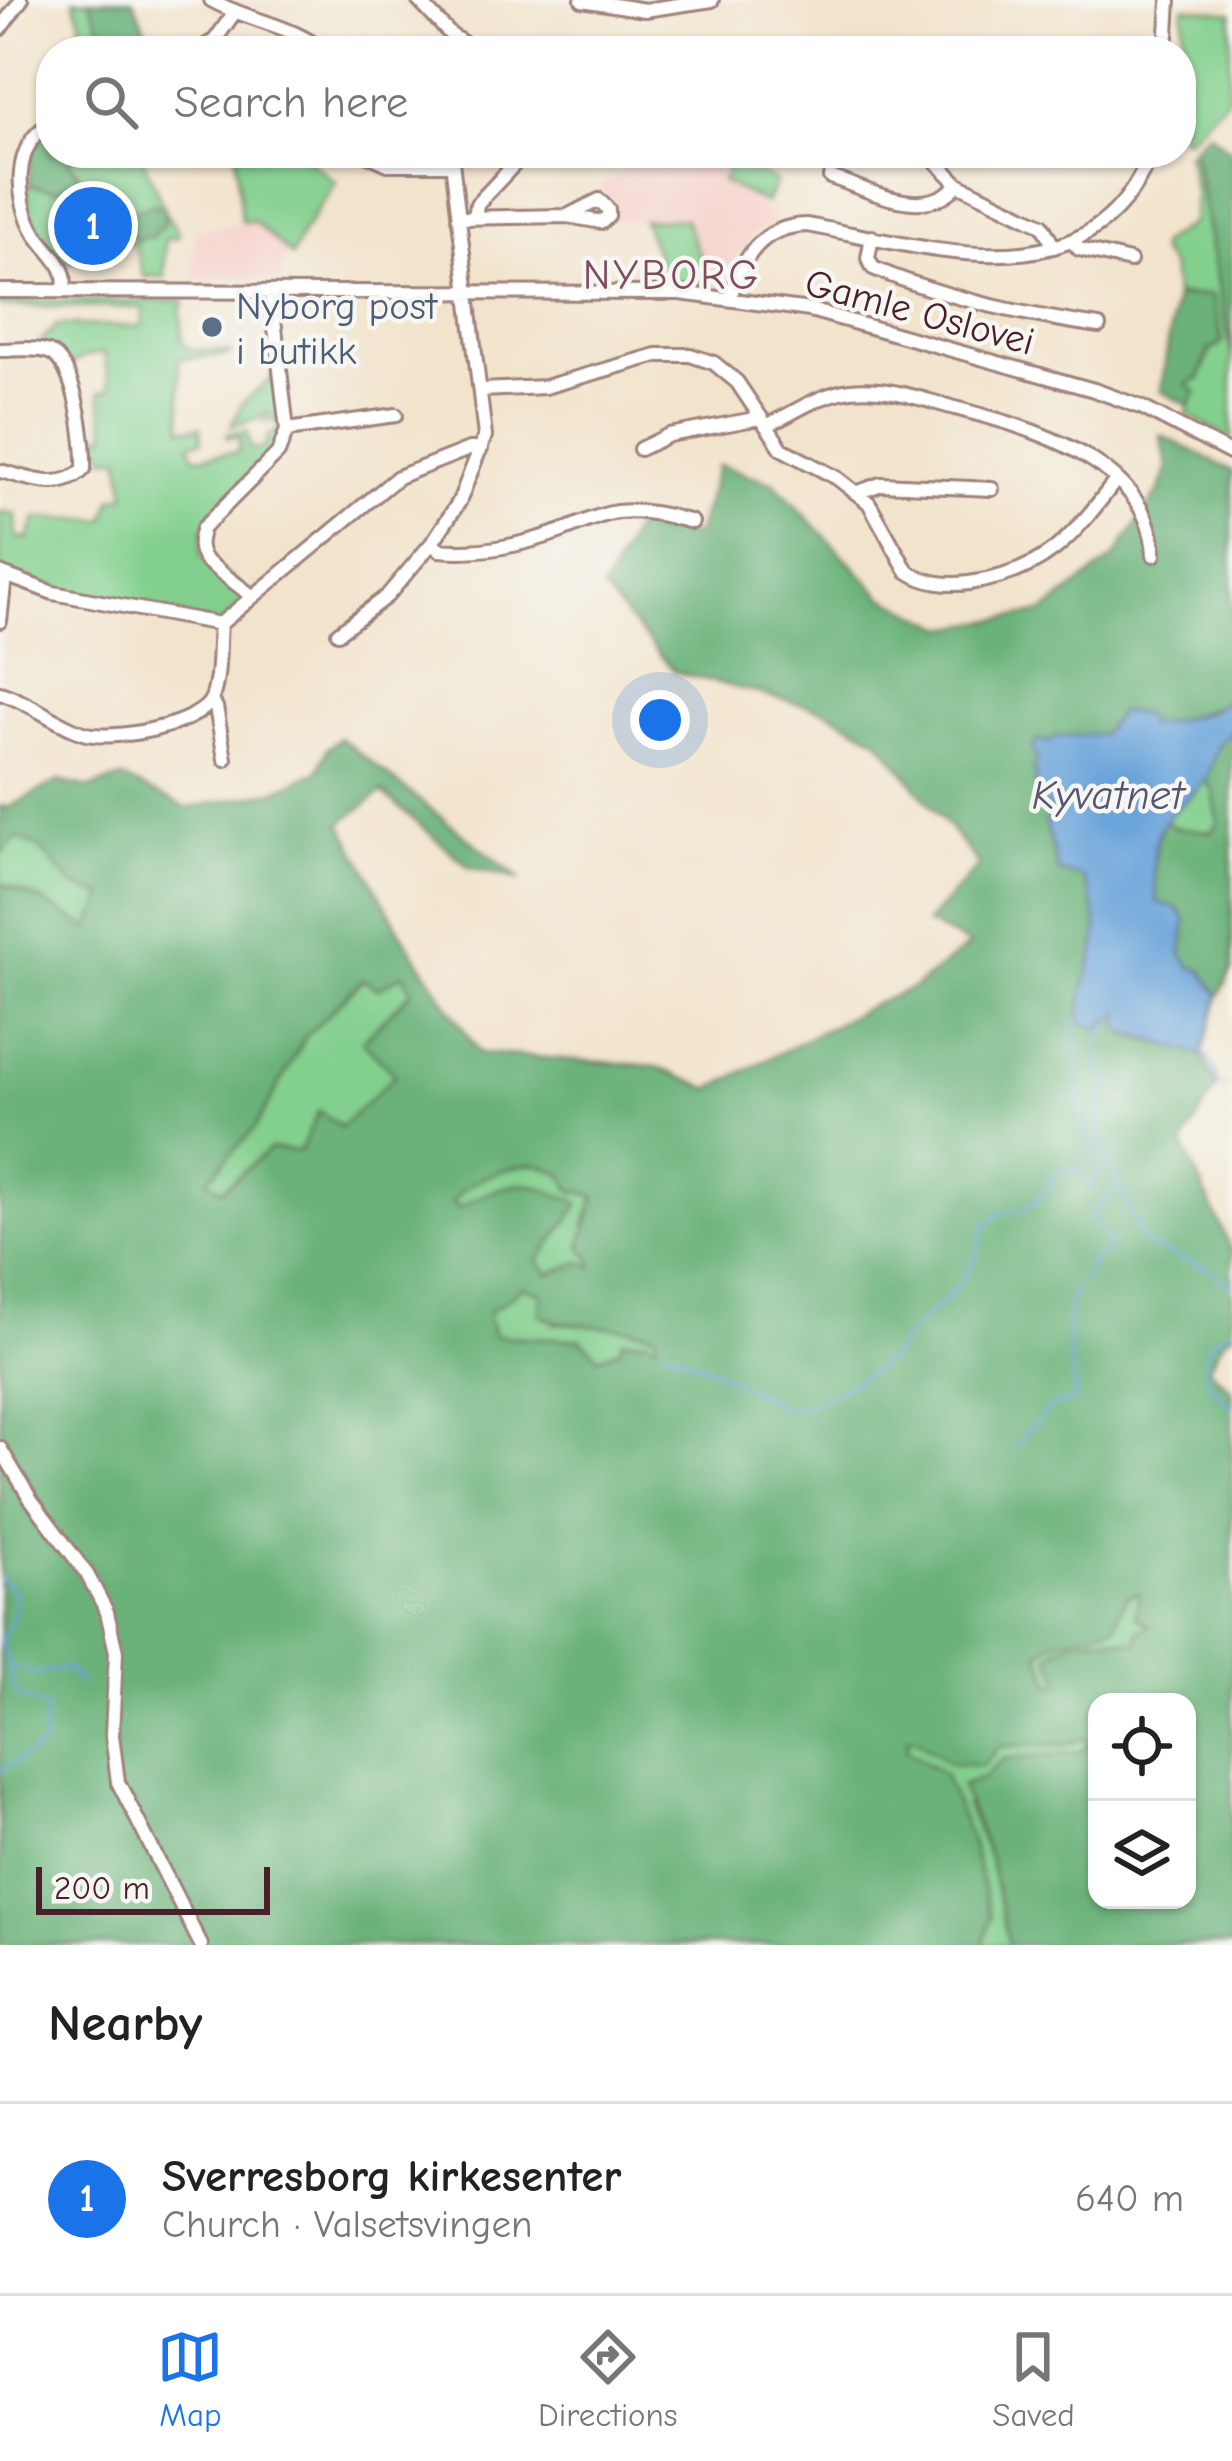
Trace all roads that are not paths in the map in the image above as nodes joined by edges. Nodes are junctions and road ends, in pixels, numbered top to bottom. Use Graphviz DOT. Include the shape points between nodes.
graph roads {
  1 [pos="21,0"];
  2 [pos="211,0"];
  3 [pos="418,0"];
  4 [pos="582,0"];
  5 [pos="712,0"];
  6 [pos="1169,0"];
  7 [pos="234,13"];
  8 [pos="0,29"];
  9 [pos="217,36"];
  10 [pos="301,36"];
  11 [pos="453,36"];
  12 [pos="1167,36"];
  13 [pos="36,133"];
  14 [pos="453,168"];
  15 [pos="510,168"];
  16 [pos="943,168"];
  17 [pos="1143,168"];
  18 [pos="830,176"];
  19 [pos="958,184"];
  20 [pos="567,216"];
  21 [pos="475,217"];
  22 [pos="458,218"];
  23 [pos="872,237"];
  24 [pos="1072,241"];
  25 [pos="1054,248"];
  26 [pos="1130,261"];
  27 [pos="0,291"];
  28 [pos="64,291"];
  29 [pos="271,293"];
  30 [pos="468,293"];
  31 [pos="736,298"];
  32 [pos="1099,326"];
  33 [pos="0,350"];
  34 [pos="482,390"];
  35 [pos="396,415"];
  36 [pos="763,422"];
  37 [pos="287,430"];
  38 [pos="481,449"];
  39 [pos="640,449"];
  40 [pos="1232,454"];
  41 [pos="0,471"];
  42 [pos="1116,480"];
  43 [pos="992,489"];
  44 [pos="859,492"];
  45 [pos="692,522"];
  46 [pos="432,543"];
  47 [pos="1154,555"];
  48 [pos="3,574"];
  49 [pos="252,596"];
  50 [pos="0,621"];
  51 [pos="220,624"];
  52 [pos="338,633"];
  53 [pos="0,693"];
  54 [pos="211,701"];
  55 [pos="225,759"];
  56 [pos="0,1448"];
  57 [pos="201,1945"];
  1 -- 8 [label="street"];
  2 -- 7 [label="street"];
  3 -- 11 [label="street"];
  4 -- 5 [label="street" via="645,10"];
  6 -- 12 [label="street"];
  7 -- 9 [label="street"];
  7 -- 10 [label="street"];
  13 -- 28 [label="street" via="24,154 22,198 33,230 64,272"];
  14 -- 22 [label="street"];
  15 -- 21 [label="street"];
  16 -- 19 [label="street"];
  17 -- 24 [label="street" via="1113,211"];
  18 -- 19 [label="street" via="913,204 941,199"];
  19 -- 25 [label="street" via="1042,225"];
  20 -- 21 [label="street"];
  21 -- 22 [label="street"];
  22 -- 30 [label="street"];
  23 -- 25 [label="street" via="970,256"];
  23 -- 31 [label="street" via="790,225 748,256"];
  23 -- 32 [label="street" via="873,268 907,282"];
  24 -- 25 [label="street"];
  24 -- 26 [label="street"];
  27 -- 28 [label="street, Gamle Oslovei"];
  28 -- 29 [label="street, Gamle Oslovei"];
  29 -- 30 [label="street, Gamle Oslovei"];
  29 -- 37 [label="street"];
  30 -- 31 [label="street, Gamle Oslovei"];
  30 -- 34 [label="street"];
  31 -- 40 [label="street, Gamle Oslovei" via="810,310 1094,390"];
  33 -- 41 [label="street" via="42,350 65,366 85,469 59,484"];
  34 -- 36 [label="street" via="545,387 657,356 690,356 728,373"];
  34 -- 38 [label="street"];
  35 -- 37 [label="street"];
  36 -- 39 [label="street" via="669,435"];
  36 -- 42 [label="street" via="834,393 894,392 1016,424"];
  36 -- 44 [label="street" via="782,449"];
  37 -- 49 [label="street" via="278,453 200,540 206,561"];
  38 -- 46 [label="street"];
  38 -- 49 [label="street" via="398,477"];
  42 -- 44 [label="street" via="1052,553 1014,573 960,584 907,571"];
  42 -- 47 [label="street" via="1145,521"];
  43 -- 44 [label="street" via="881,484"];
  45 -- 46 [label="street" via="622,512 511,547 466,552"];
  46 -- 52 [label="street" via="387,596"];
  48 -- 50 [label="street"];
  48 -- 51 [label="street" via="53,593"];
  49 -- 51 [label="street"];
  51 -- 54 [label="street"];
  53 -- 54 [label="street" via="110,739 198,714"];
  54 -- 55 [label="street"];
  56 -- 57 [label="street" via="107,1612 116,1652 118,1782"];
}
